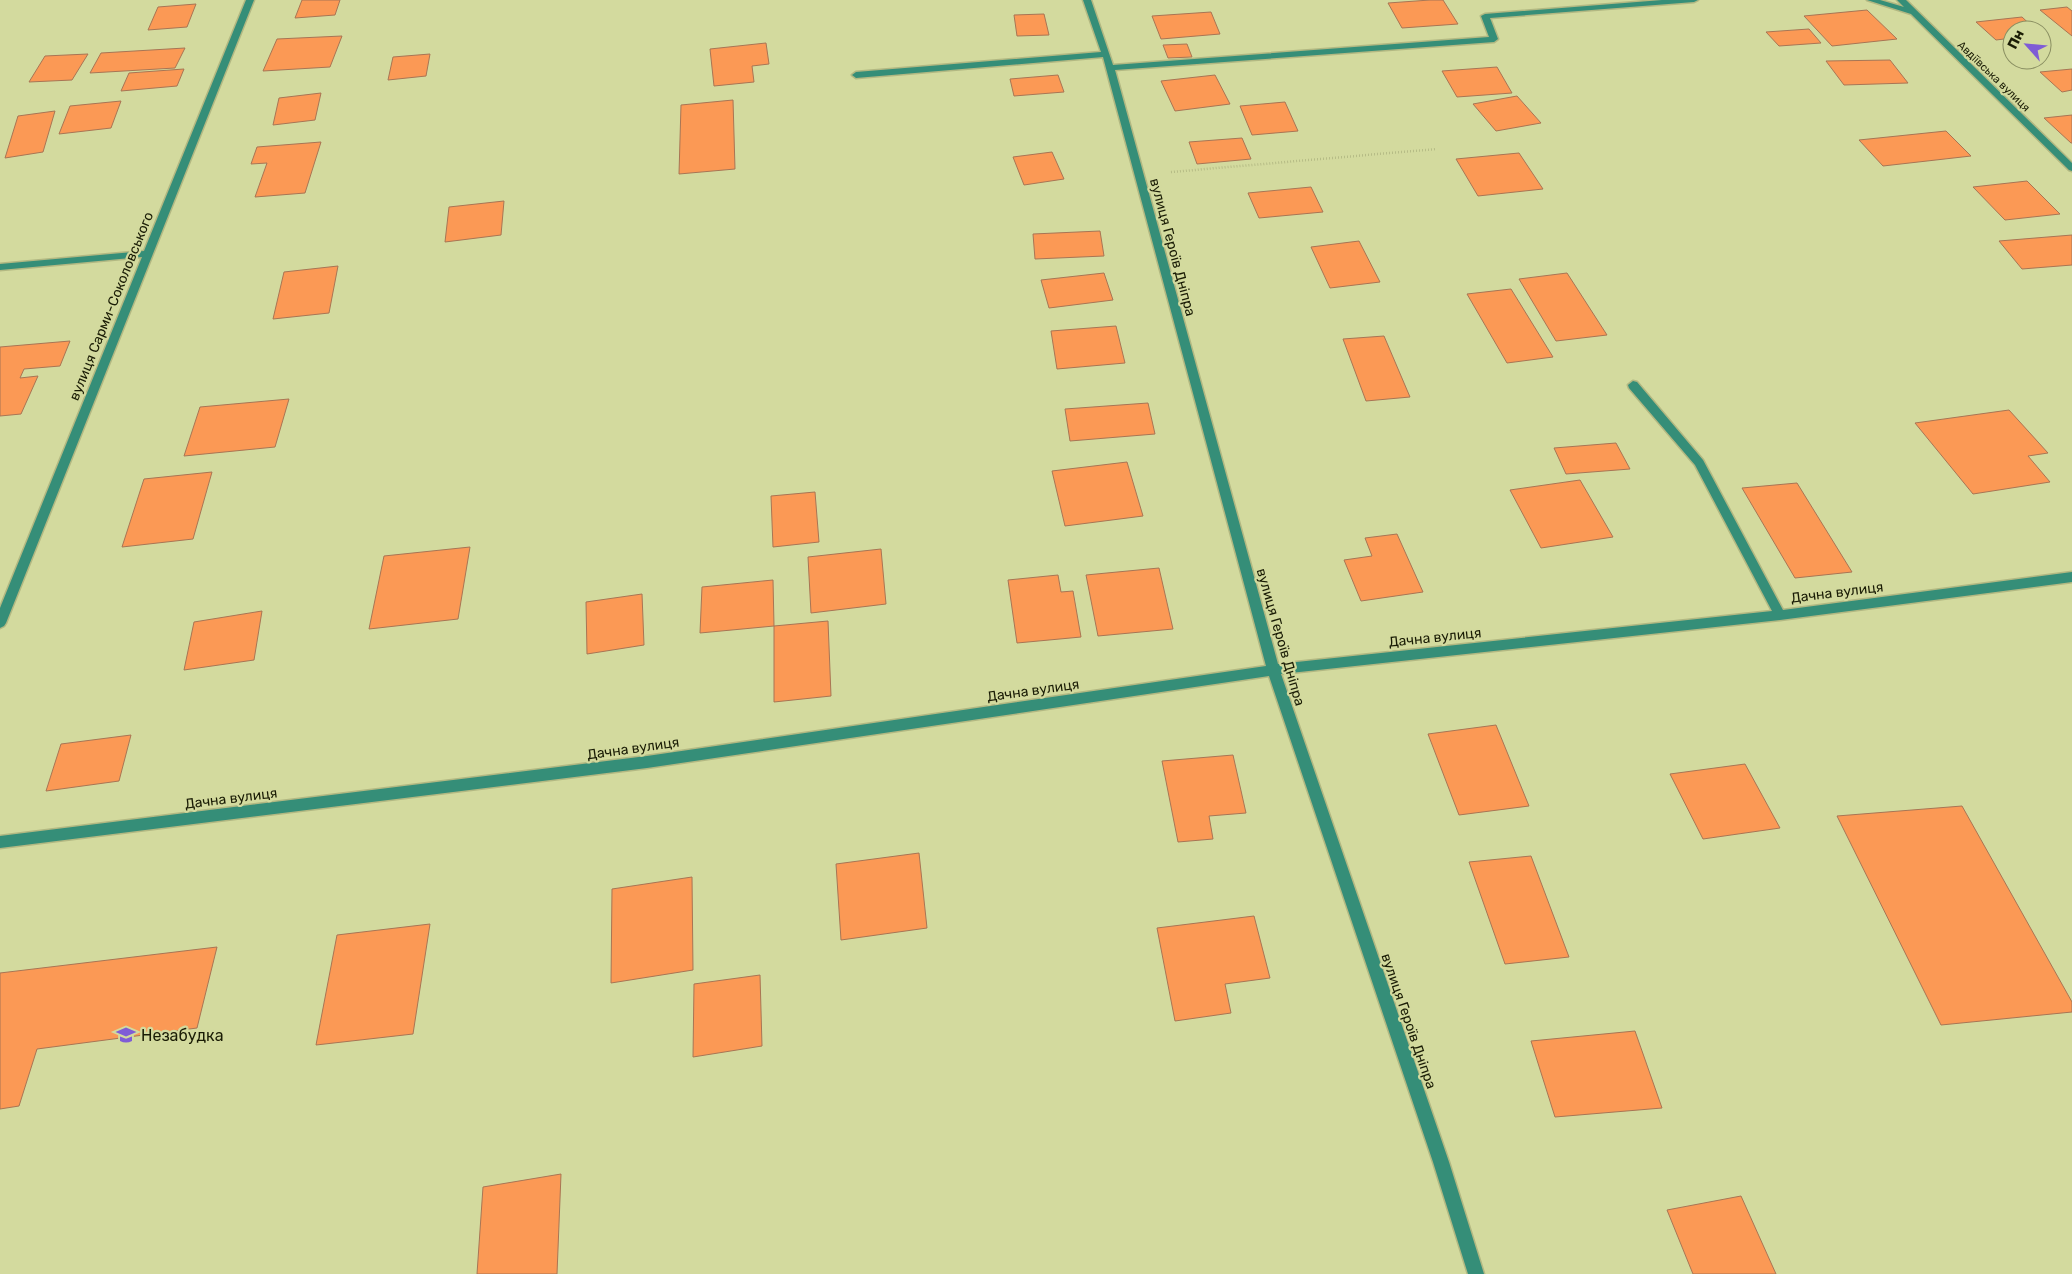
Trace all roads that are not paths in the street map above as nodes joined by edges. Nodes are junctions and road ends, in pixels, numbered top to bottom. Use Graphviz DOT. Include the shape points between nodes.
graph roads {
  1 [pos="250,0"];
  2 [pos="1087,0"];
  3 [pos="1694,0"];
  4 [pos="1871,0"];
  5 [pos="1901,0"];
  6 [pos="1914,13"];
  7 [pos="1106,54"];
  8 [pos="1109,68"];
  9 [pos="856,75"];
  10 [pos="2072,168"];
  11 [pos="146,254"];
  12 [pos="0,267"];
  13 [pos="1633,385"];
  14 [pos="2072,577"];
  15 [pos="1780,615"];
  16 [pos="0,623"];
  17 [pos="1273,670"];
  18 [pos="0,842"];
  19 [pos="1476,1274"];
  1 -- 11 [label="street, вулиця Сарми-Соколовського"];
  2 -- 7 [label="street, вулиця Героїв Дніпра"];
  3 -- 8 [label="street" via="1486,16 1494,40"];
  4 -- 6 [label="street"];
  5 -- 6 [label="street, Авдіївська вулиця"];
  6 -- 10 [label="street, Авдіївська вулиця"];
  7 -- 8 [label="street, вулиця Героїв Дніпра"];
  7 -- 9 [label="street"];
  8 -- 17 [label="street, вулиця Героїв Дніпра"];
  11 -- 12 [label="street"];
  11 -- 16 [label="street, вулиця Сарми-Соколовського"];
  13 -- 15 [label="street" via="1699,464"];
  14 -- 15 [label="street, Дачна вулиця"];
  15 -- 17 [label="street, Дачна вулиця"];
  17 -- 18 [label="street, Дачна вулиця" via="647,762"];
  17 -- 19 [label="street, вулиця Героїв Дніпра" via="1441,1162"];
}
